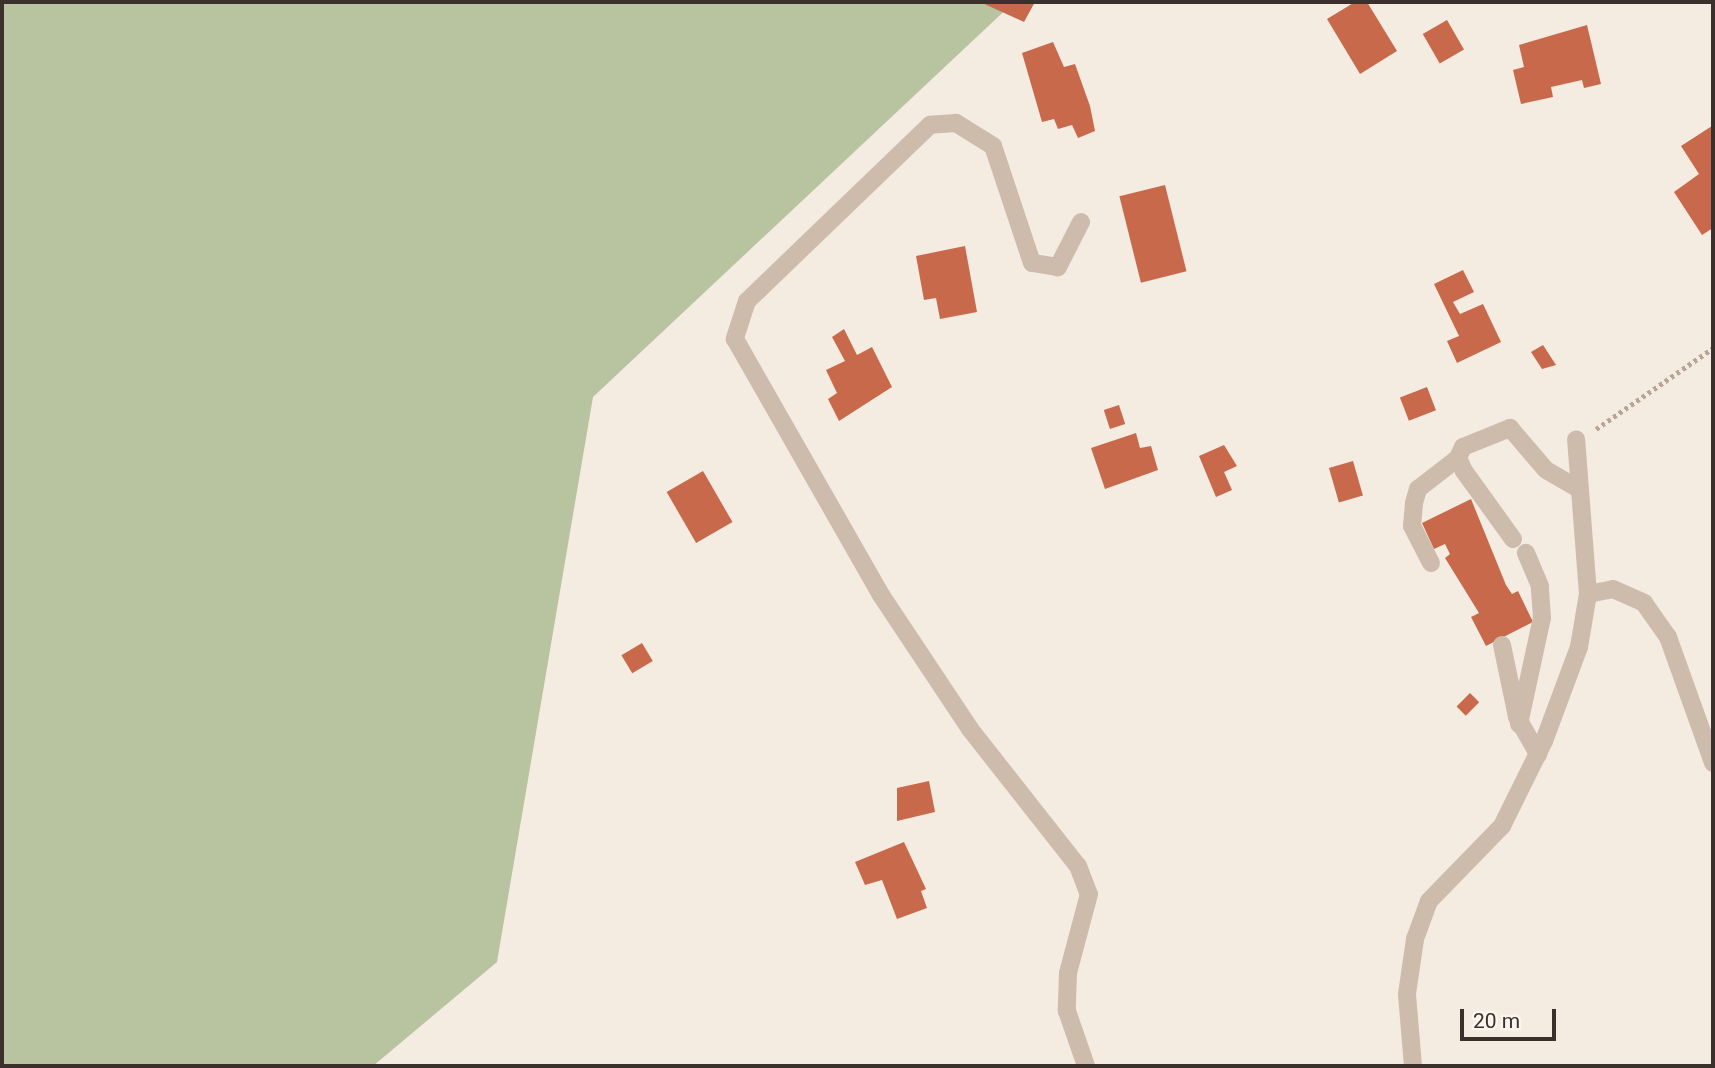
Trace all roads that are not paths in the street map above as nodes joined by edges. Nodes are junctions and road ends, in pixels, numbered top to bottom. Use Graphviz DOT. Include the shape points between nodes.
graph roads {
  1 [pos="1082,222"];
  2 [pos="1576,439"];
  3 [pos="1458,458"];
  4 [pos="1576,487"];
  5 [pos="1513,539"];
  6 [pos="1526,553"];
  7 [pos="1431,563"];
  8 [pos="1588,594"];
  9 [pos="1502,645"];
  10 [pos="1519,724"];
  11 [pos="1538,754"];
  12 [pos="1713,763"];
  13 [pos="1086,1066"];
  14 [pos="1413,1066"];
  1 -- 13 [label="lane" via="1059,267 1032,263 993,146 956,123 930,125 747,301 735,339 881,595 971,729 1078,866 1089,894 1068,973 1067,1011"];
  2 -- 4 [label="lane"];
  3 -- 4 [label="lane" via="1463,447 1510,428 1546,470"];
  3 -- 5 [label="lane"];
  3 -- 7 [label="lane" via="1418,489 1414,503 1412,526"];
  4 -- 8 [label="lane"];
  6 -- 10 [label="lane" via="1540,586 1542,618"];
  8 -- 11 [label="lane" via="1579,647"];
  8 -- 12 [label="lane" via="1613,589 1644,603 1668,637"];
  9 -- 10 [label="lane"];
  10 -- 11 [label="lane"];
  11 -- 14 [label="lane" via="1502,826 1429,901 1415,939 1407,994"];
}
